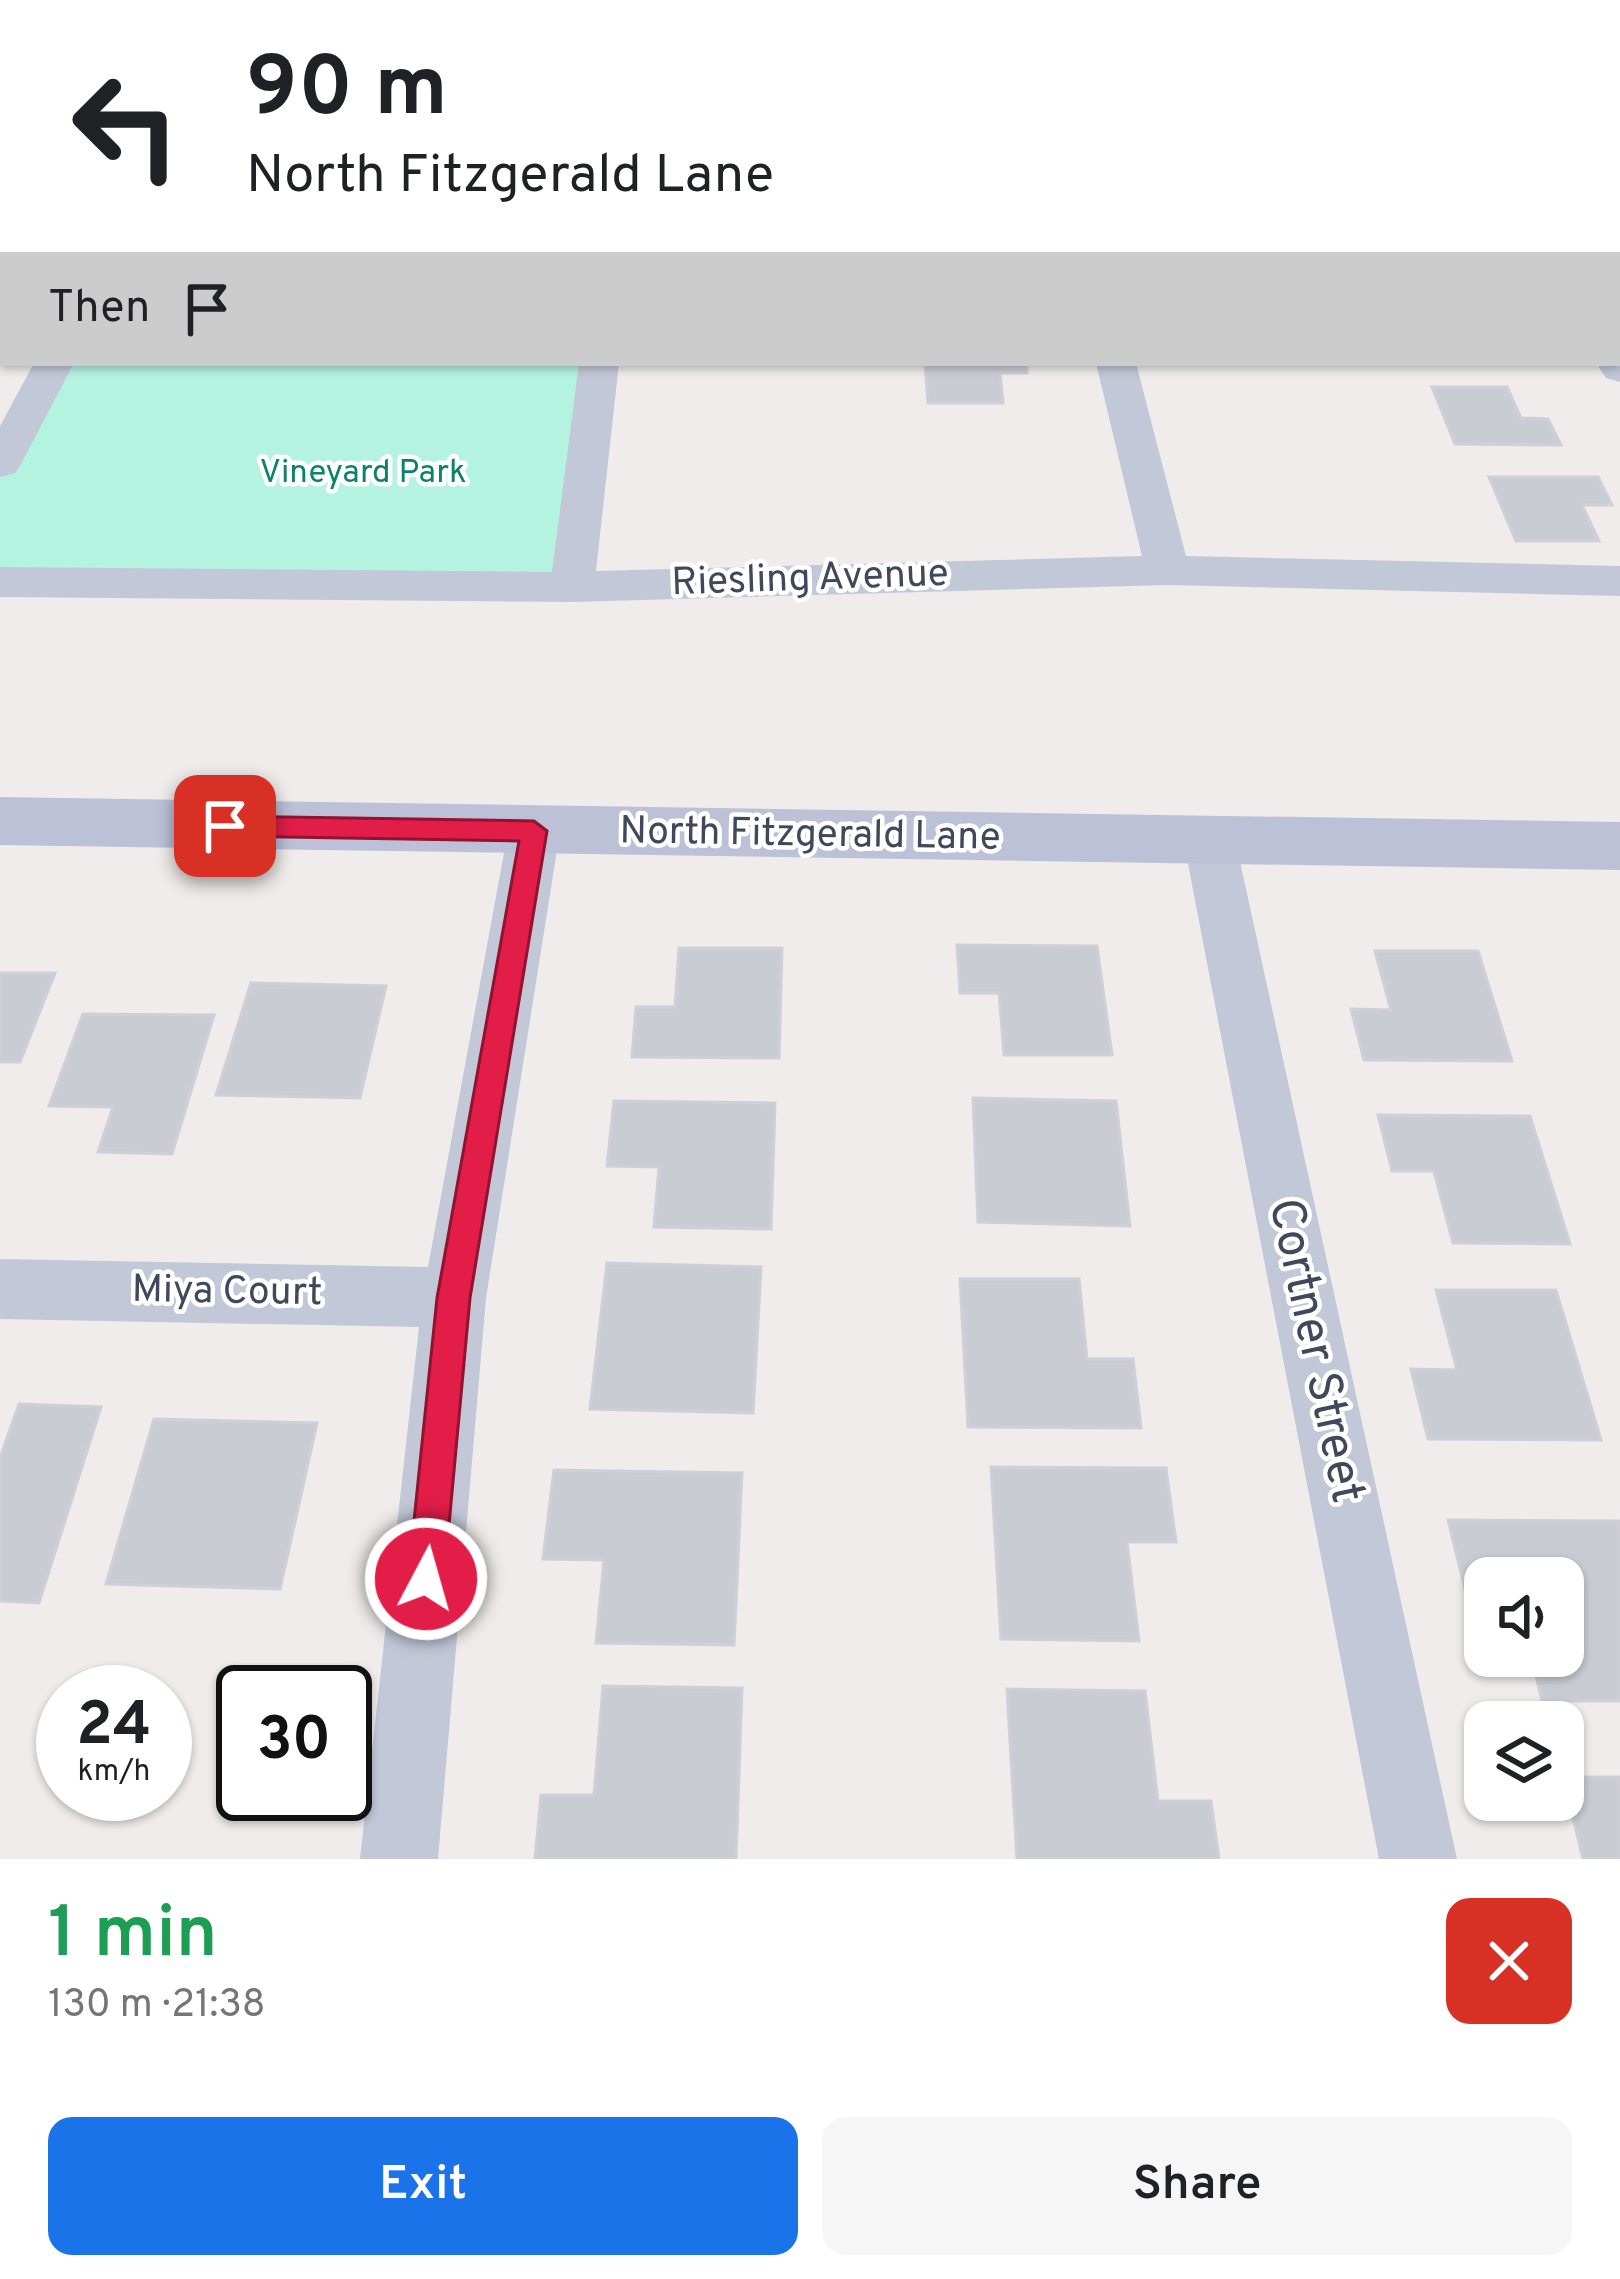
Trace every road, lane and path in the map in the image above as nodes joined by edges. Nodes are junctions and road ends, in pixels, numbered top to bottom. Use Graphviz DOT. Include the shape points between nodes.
graph roads {
  1 [pos="52,366"];
  2 [pos="599,366"];
  3 [pos="1117,366"];
  4 [pos="0,464"];
  5 [pos="1167,570"];
  6 [pos="1620,580"];
  7 [pos="0,582"];
  8 [pos="572,587"];
  9 [pos="0,821"];
  10 [pos="534,831"];
  11 [pos="1210,843"];
  12 [pos="1620,846"];
  13 [pos="0,1288"];
  14 [pos="454,1298"];
  15 [pos="399,1859"];
  16 [pos="1418,1859"];
  1 -- 4 [label="street"];
  2 -- 8 [label="street"];
  3 -- 5 [label="street"];
  5 -- 6 [label="street, Riesling Avenue"];
  5 -- 8 [label="street, Riesling Avenue"];
  7 -- 8 [label="street, Riesling Avenue"];
  9 -- 10 [label="street, North Fitzgerald Lane"];
  10 -- 11 [label="street, North Fitzgerald Lane"];
  10 -- 14 [label="street"];
  11 -- 12 [label="street, North Fitzgerald Lane"];
  11 -- 16 [label="street, Cortner Street"];
  13 -- 14 [label="street, Miya Court"];
  14 -- 15 [label="street"];
}
